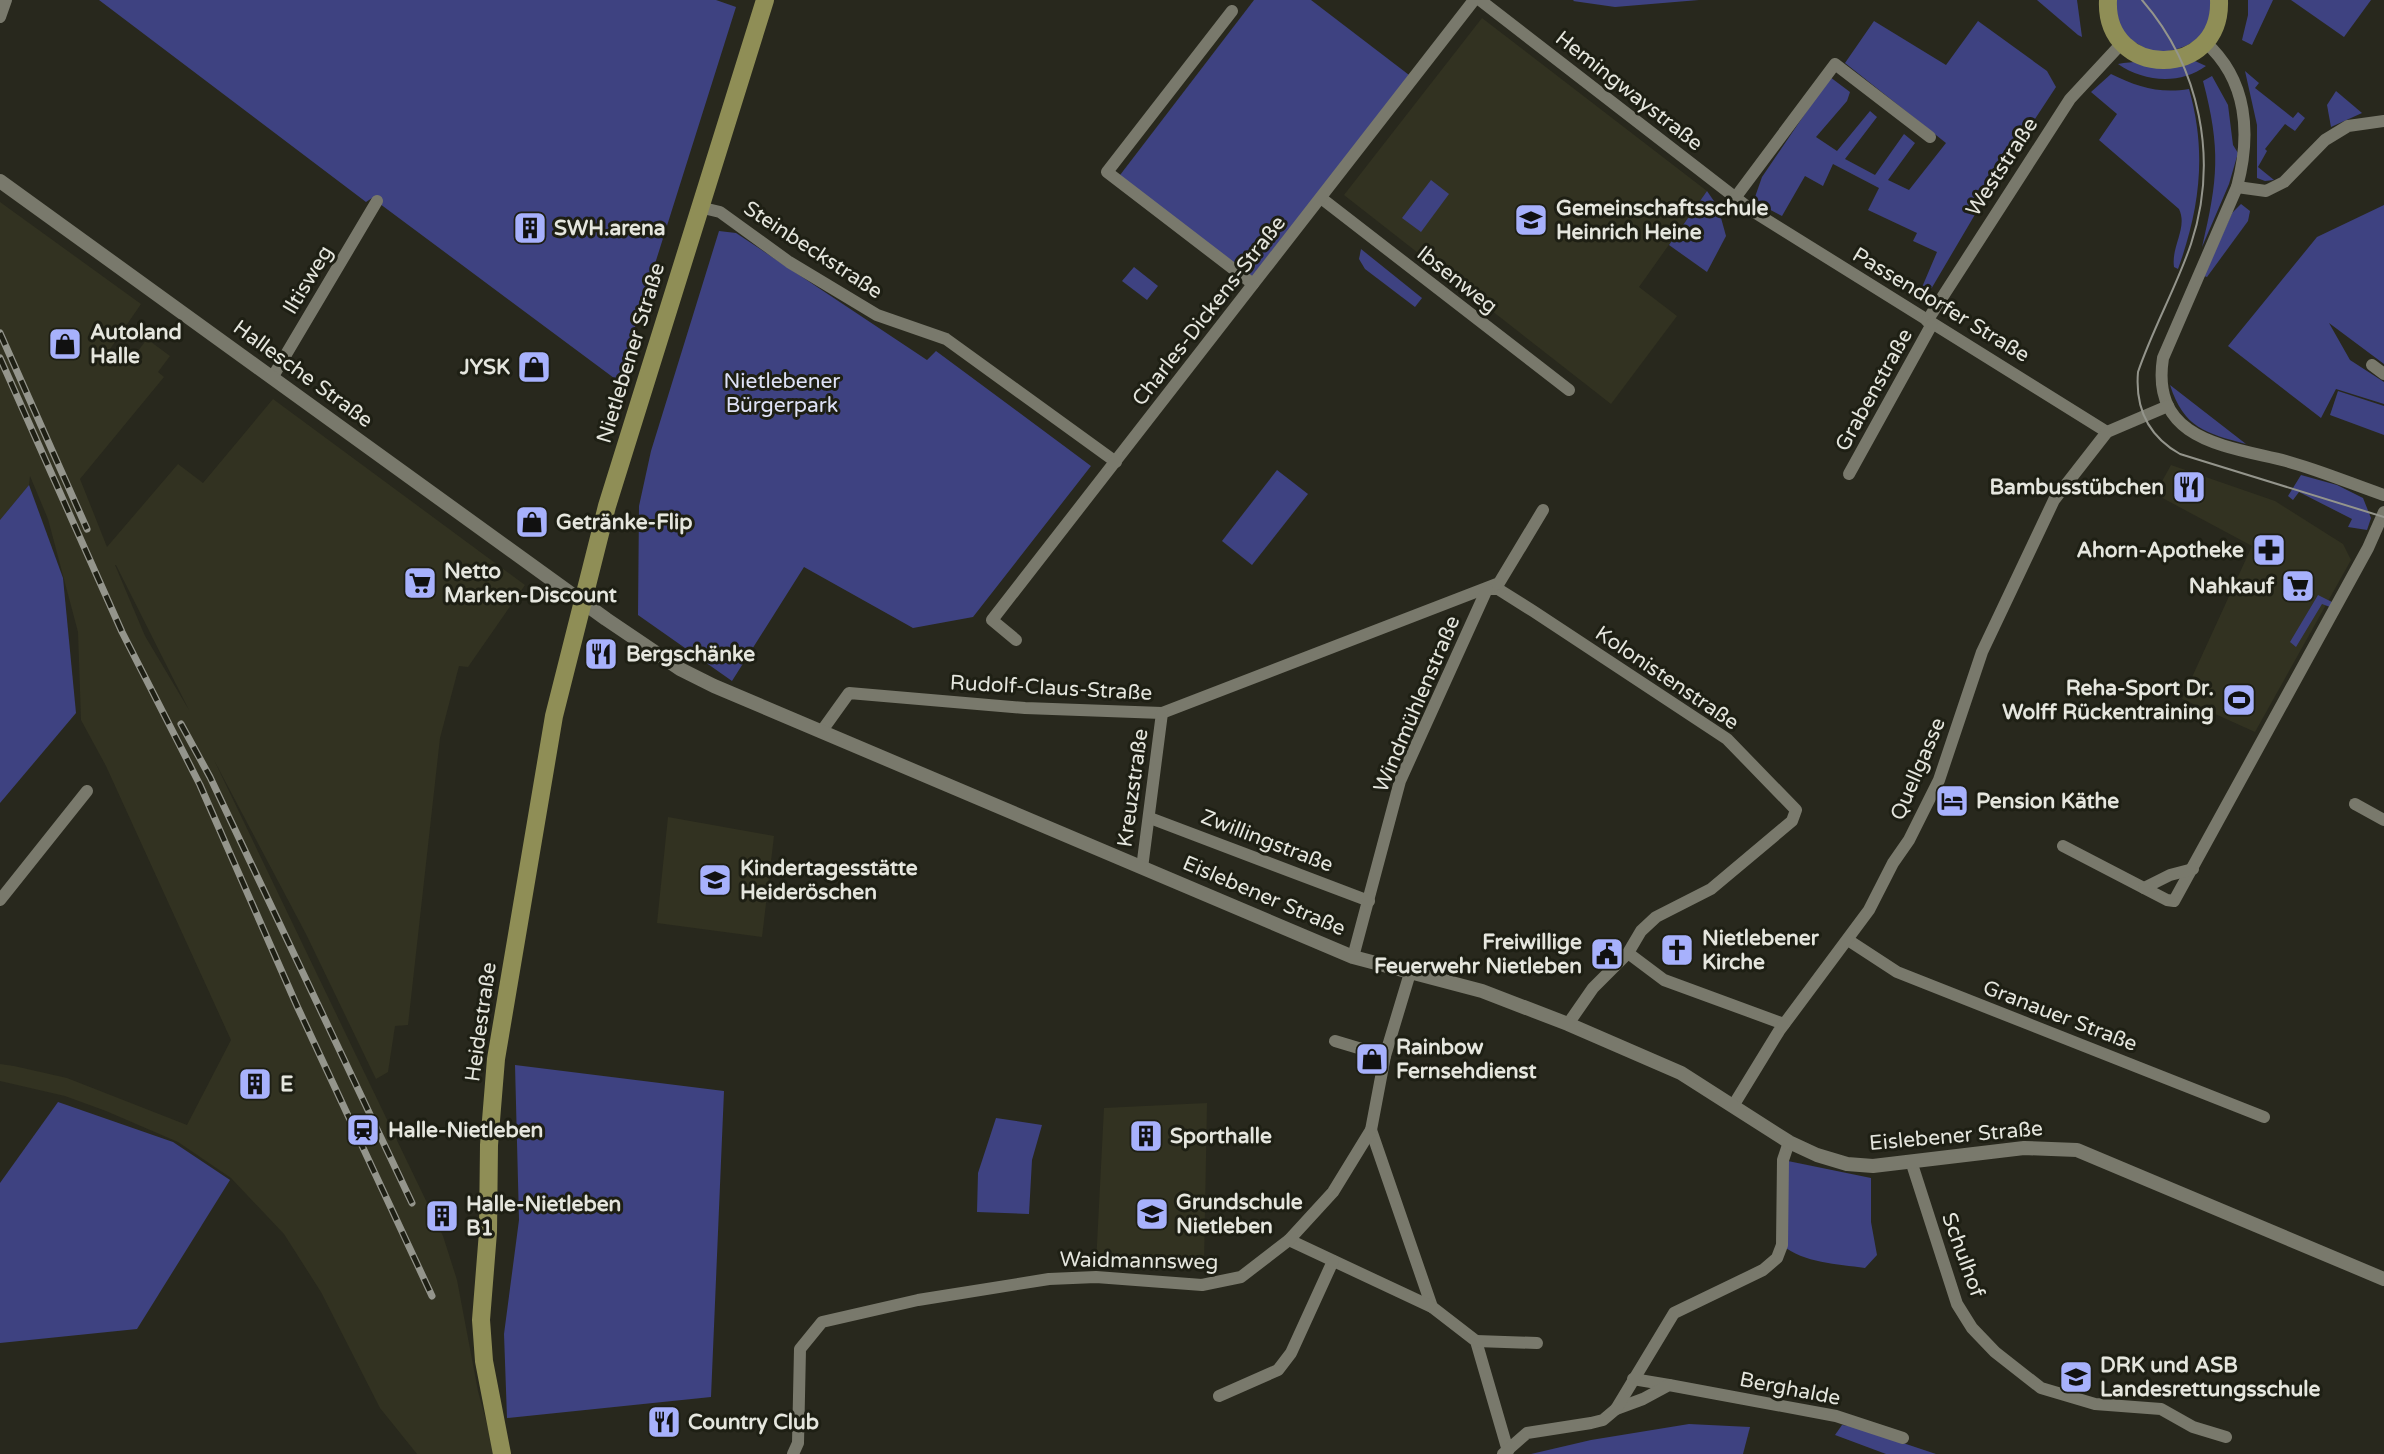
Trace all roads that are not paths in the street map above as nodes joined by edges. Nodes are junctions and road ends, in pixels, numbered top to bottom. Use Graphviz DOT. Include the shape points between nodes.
graph roads {
  1 [pos="6,0"];
  2 [pos="765,0"];
  3 [pos="1474,0"];
  4 [pos="1480,0"];
  5 [pos="2108,0"];
  6 [pos="2219,0"];
  7 [pos="1233,11"];
  8 [pos="0,17"];
  9 [pos="2205,42"];
  10 [pos="2122,43"];
  11 [pos="2384,121"];
  12 [pos="1930,137"];
  13 [pos="0,181"];
  14 [pos="2237,187"];
  15 [pos="1321,198"];
  16 [pos="1735,198"];
  17 [pos="377,201"];
  18 [pos="699,207"];
  19 [pos="1754,212"];
  20 [pos="1253,284"];
  21 [pos="1929,322"];
  22 [pos="2372,365"];
  23 [pos="2384,374"];
  24 [pos="272,378"];
  25 [pos="1569,390"];
  26 [pos="2168,406"];
  27 [pos="2108,432"];
  28 [pos="1116,462"];
  29 [pos="1849,474"];
  30 [pos="2384,495"];
  31 [pos="1544,510"];
  32 [pos="2384,512"];
  33 [pos="1487,589"];
  34 [pos="582,600"];
  35 [pos="1016,640"];
  36 [pos="1162,713"];
  37 [pos="821,732"];
  38 [pos="87,791"];
  39 [pos="2355,804"];
  40 [pos="1150,818"];
  41 [pos="2384,820"];
  42 [pos="2063,846"];
  43 [pos="1142,868"];
  44 [pos="2193,869"];
  45 [pos="2144,888"];
  46 [pos="0,900"];
  47 [pos="1369,901"];
  48 [pos="1848,940"];
  49 [pos="1629,953"];
  50 [pos="1353,957"];
  51 [pos="1410,973"];
  52 [pos="1568,1024"];
  53 [pos="1782,1028"];
  54 [pos="1335,1041"];
  55 [pos="1385,1056"];
  56 [pos="1733,1106"];
  57 [pos="2264,1116"];
  58 [pos="1371,1130"];
  59 [pos="1789,1142"];
  60 [pos="1911,1161"];
  61 [pos="1289,1240"];
  62 [pos="1333,1261"];
  63 [pos="2384,1279"];
  64 [pos="1432,1307"];
  65 [pos="1476,1341"];
  66 [pos="1537,1343"];
  67 [pos="1633,1379"];
  68 [pos="1669,1385"];
  69 [pos="1219,1396"];
  70 [pos="1616,1409"];
  71 [pos="2226,1437"];
  72 [pos="1903,1438"];
  73 [pos="1506,1453"];
  74 [pos="502,1454"];
  75 [pos="793,1454"];
  1 -- 8 [label="street"];
  2 -- 18 [label="main road, Nietlebener Straße"];
  3 -- 15 [label="street, Charles-Dickens-Straße"];
  4 -- 16 [label="street, Hemingwaystraße"];
  5 -- 10 [label="main road" via="2111,24"];
  6 -- 9 [label="main road" via="2216,23"];
  7 -- 20 [label="street" via="1107,172"];
  9 -- 10 [label="main road" via="2185,57 2167,61 2139,55"];
  9 -- 14 [label="street" via="2233,75 2239,92 2245,134"];
  10 -- 21 [label="street, Weststraße" via="2070,99"];
  11 -- 14 [label="street" via="2348,126 2325,140 2284,182 2266,191"];
  12 -- 16 [label="street" via="1835,64"];
  13 -- 24 [label="street, Hallesche Straße"];
  14 -- 26 [label="street" via="2163,358 2161,379"];
  15 -- 20 [label="street, Charles-Dickens-Straße"];
  15 -- 25 [label="street, Ibsenweg"];
  16 -- 19 [label="street, Hemingwaystraße"];
  17 -- 24 [label="street, Iltisweg"];
  18 -- 28 [label="street, Steinbeckstraße" via="720,212 789,262 877,315 946,339"];
  18 -- 34 [label="main road, Nietlebener Straße"];
  19 -- 21 [label="street, Passendorfer Straße"];
  20 -- 28 [label="street, Charles-Dickens-Straße"];
  21 -- 27 [label="street, Passendorfer Straße"];
  21 -- 29 [label="street, Grabenstraße"];
  22 -- 23 [label="street"];
  24 -- 34 [label="street, Hallesche Straße"];
  26 -- 27 [label="street"];
  26 -- 30 [label="street" via="2196,436"];
  27 -- 48 [label="street, Quellgasse" via="2054,500 1982,652 1939,780 1909,840"];
  28 -- 35 [label="street, Charles-Dickens-Straße" via="992,620"];
  31 -- 33 [label="street" via="1499,583"];
  32 -- 44 [label="street"];
  33 -- 36 [label="street, Rudolf-Claus-Straße"];
  33 -- 47 [label="street, Windmühlenstraße" via="1400,782"];
  33 -- 49 [label="street, Kolonistenstraße" via="1498,590 1533,611 1727,739 1796,810 1792,821 1711,889 1656,917 1641,931"];
  34 -- 37 [label="street, Eislebener Straße" via="680,668"];
  34 -- 74 [label="main road, Heidestraße" via="554,716 496,1059 481,1320 484,1362"];
  36 -- 37 [label="street, Rudolf-Claus-Straße" via="1025,708 849,693"];
  36 -- 40 [label="street, Kreuzstraße"];
  37 -- 43 [label="street, Eislebener Straße"];
  38 -- 46 [label="street"];
  39 -- 41 [label="street"];
  40 -- 43 [label="street, Kreuzstraße"];
  40 -- 47 [label="street, Zwillingstraße"];
  42 -- 45 [label="street"];
  43 -- 50 [label="street, Eislebener Straße"];
  44 -- 45 [label="street"];
  44 -- 45 [label="street" via="2174,901"];
  47 -- 50 [label="street, Windmühlenstraße"];
  48 -- 53 [label="street, Quellgasse"];
  48 -- 57 [label="street, Granauer Straße" via="1897,972"];
  49 -- 52 [label="street" via="1593,988"];
  49 -- 53 [label="street" via="1664,980"];
  50 -- 51 [label="street, Eislebener Straße"];
  51 -- 52 [label="street, Eislebener Straße" via="1482,991"];
  51 -- 55 [label="street, Waidmannsweg"];
  52 -- 56 [label="street, Eislebener Straße" via="1681,1073"];
  53 -- 56 [label="street, Quellgasse"];
  54 -- 55 [label="street"];
  55 -- 58 [label="street, Waidmannsweg"];
  56 -- 59 [label="street, Eislebener Straße"];
  58 -- 61 [label="street, Waidmannsweg" via="1334,1192"];
  58 -- 64 [label="street"];
  59 -- 60 [label="street, Eislebener Straße" via="1847,1164"];
  59 -- 67 [label="street" via="1783,1160 1782,1245 1777,1258 1763,1270 1674,1313"];
  60 -- 63 [label="street, Eislebener Straße" via="2024,1148 2077,1150"];
  60 -- 71 [label="street, Schulhof" via="1957,1304 1995,1352 2042,1388 2095,1404 2161,1409 2193,1427"];
  61 -- 62 [label="street"];
  61 -- 75 [label="street, Waidmannsweg" via="1241,1277 1224,1283 1049,1279 918,1300 822,1322 800,1349 798,1443"];
  62 -- 64 [label="street"];
  62 -- 69 [label="street" via="1291,1353 1278,1370"];
  64 -- 65 [label="street"];
  65 -- 66 [label="street"];
  65 -- 73 [label="street"];
  67 -- 68 [label="street, Berghalde"];
  67 -- 70 [label="street"];
  68 -- 70 [label="street"];
  68 -- 72 [label="street, Berghalde" via="1836,1416"];
  70 -- 73 [label="street" via="1603,1420 1527,1433"];
}
